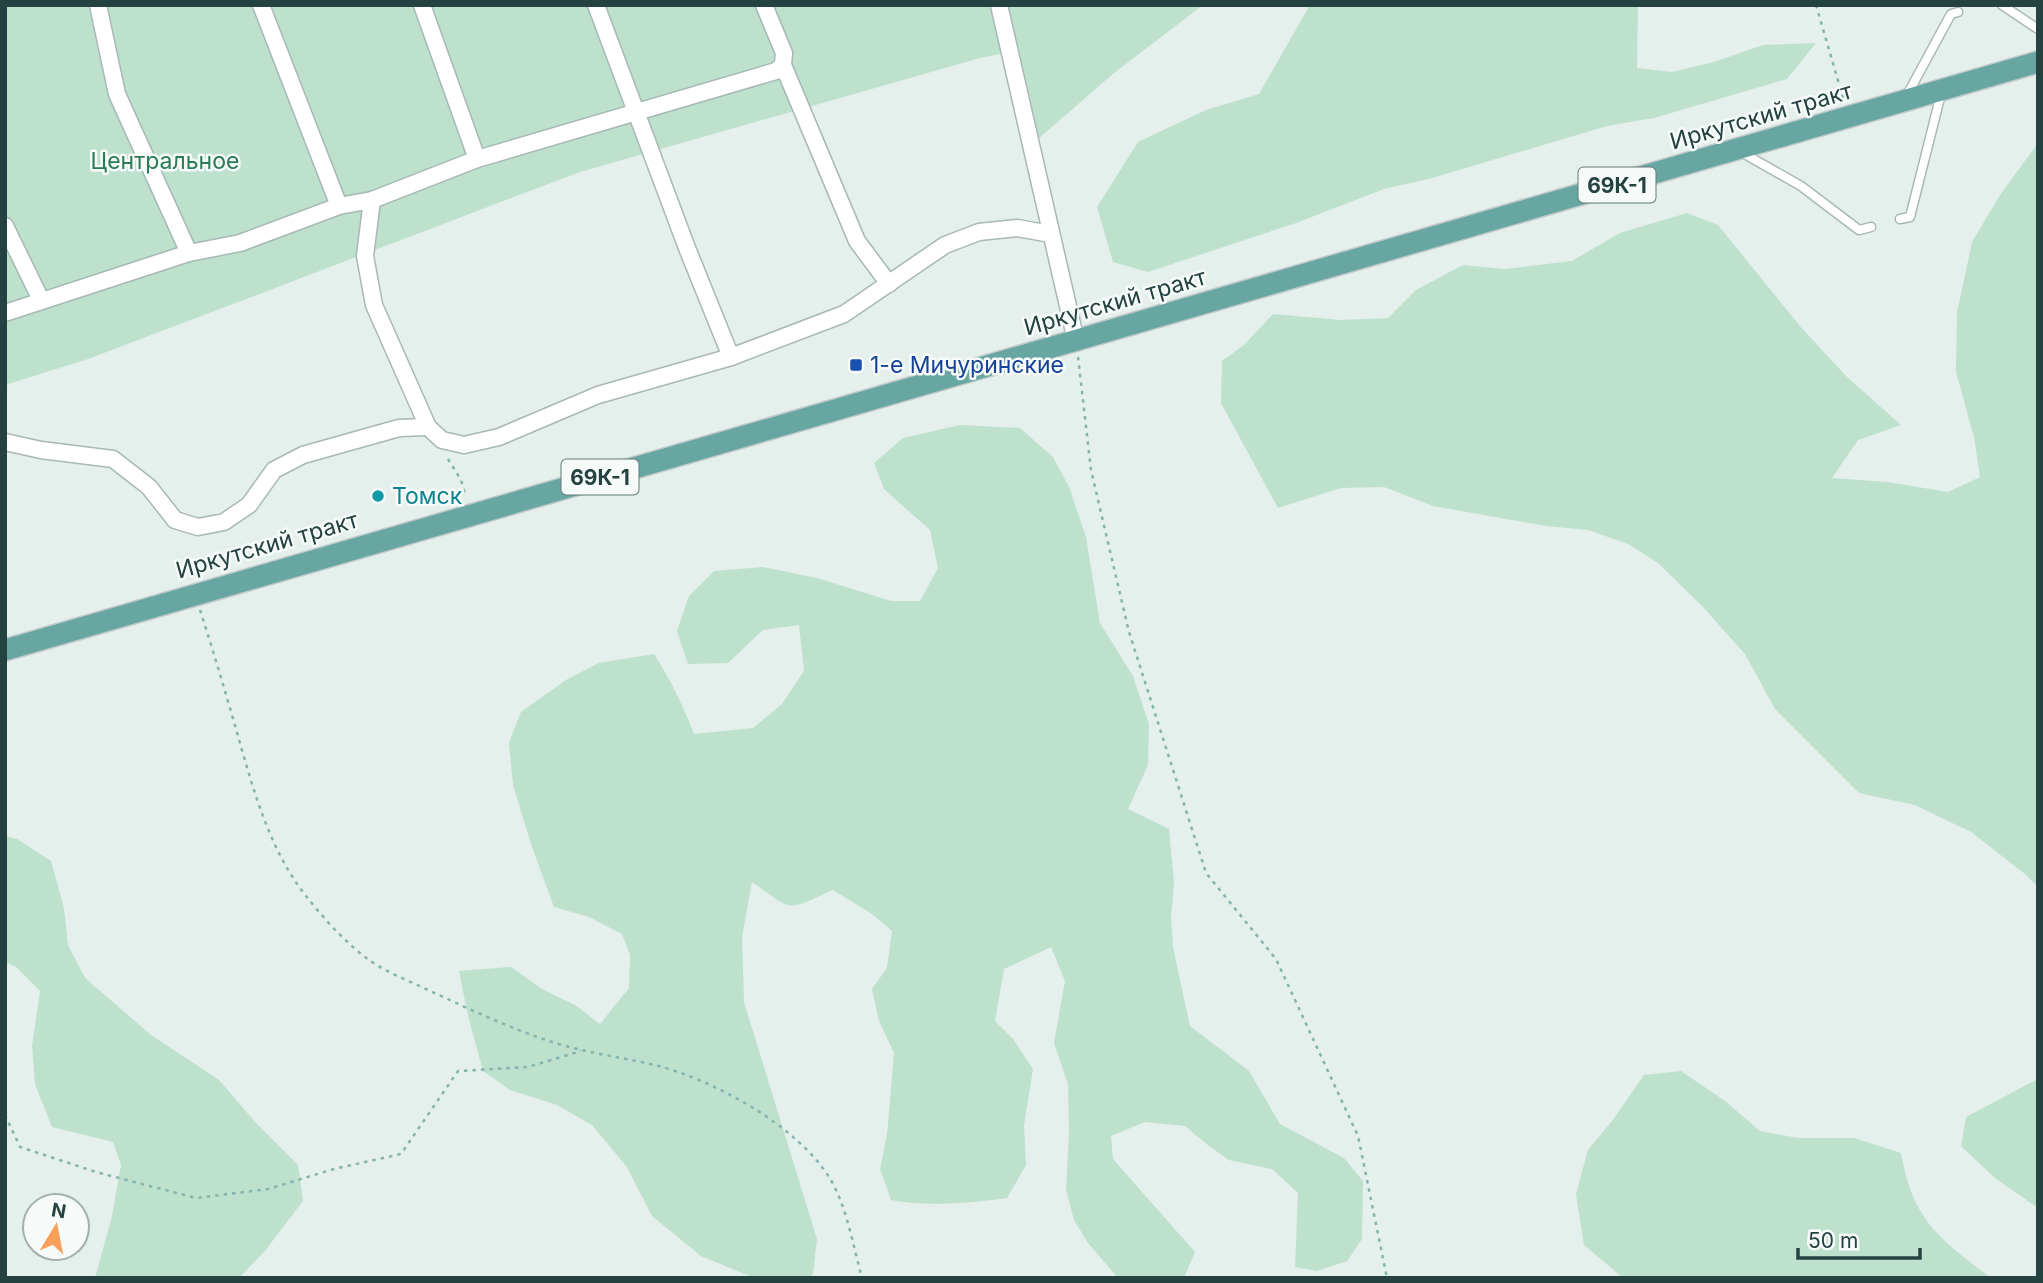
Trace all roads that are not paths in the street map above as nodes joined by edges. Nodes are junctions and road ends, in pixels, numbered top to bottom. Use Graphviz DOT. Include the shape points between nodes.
graph roads {
  1 [pos="98,5"];
  2 [pos="261,5"];
  3 [pos="422,5"];
  4 [pos="596,5"];
  5 [pos="764,5"];
  6 [pos="999,5"];
  7 [pos="2002,5"];
  8 [pos="1958,12"];
  9 [pos="2038,29"];
  10 [pos="2038,62"];
  11 [pos="783,65"];
  12 [pos="1942,90"];
  13 [pos="1904,101"];
  14 [pos="636,112"];
  15 [pos="1738,150"];
  16 [pos="477,159"];
  17 [pos="372,200"];
  18 [pos="339,206"];
  19 [pos="1900,219"];
  20 [pos="5,226"];
  21 [pos="1871,227"];
  22 [pos="1052,234"];
  23 [pos="189,253"];
  24 [pos="889,284"];
  25 [pos="41,300"];
  26 [pos="5,313"];
  27 [pos="1076,341"];
  28 [pos="731,357"];
  29 [pos="428,427"];
  30 [pos="5,442"];
  31 [pos="5,650"];
  1 -- 23 [label="street" via="117,94"];
  2 -- 18 [label="street"];
  3 -- 16 [label="street"];
  4 -- 14 [label="street"];
  5 -- 11 [label="street" via="784,53"];
  6 -- 22 [label="street"];
  7 -- 9 [label="lane"];
  8 -- 13 [label="lane" via="1951,14"];
  10 -- 12 [label="main road, Иркутский тракт / 69К-1"];
  11 -- 14 [label="street" via="776,71"];
  11 -- 24 [label="street" via="857,241"];
  12 -- 13 [label="main road, Иркутский тракт / 69К-1"];
  12 -- 19 [label="lane" via="1910,216"];
  13 -- 15 [label="main road, Иркутский тракт / 69К-1"];
  14 -- 16 [label="street"];
  14 -- 28 [label="street"];
  15 -- 21 [label="lane" via="1801,186 1858,230"];
  15 -- 27 [label="main road, Иркутский тракт / 69К-1"];
  16 -- 17 [label="street"];
  17 -- 18 [label="street"];
  17 -- 29 [label="street" via="365,256 374,305"];
  18 -- 23 [label="street" via="240,243"];
  20 -- 25 [label="street"];
  22 -- 24 [label="street" via="1017,228 979,232 945,245"];
  22 -- 27 [label="street"];
  23 -- 25 [label="street"];
  24 -- 28 [label="street" via="844,314"];
  25 -- 26 [label="street"];
  27 -- 31 [label="main road, Иркутский тракт / 69К-1"];
  28 -- 29 [label="street" via="598,395 499,437 464,445 442,440"];
  29 -- 30 [label="street" via="399,428 303,455 274,470 249,505 224,522 198,527 175,520 149,487 113,459"];
}
